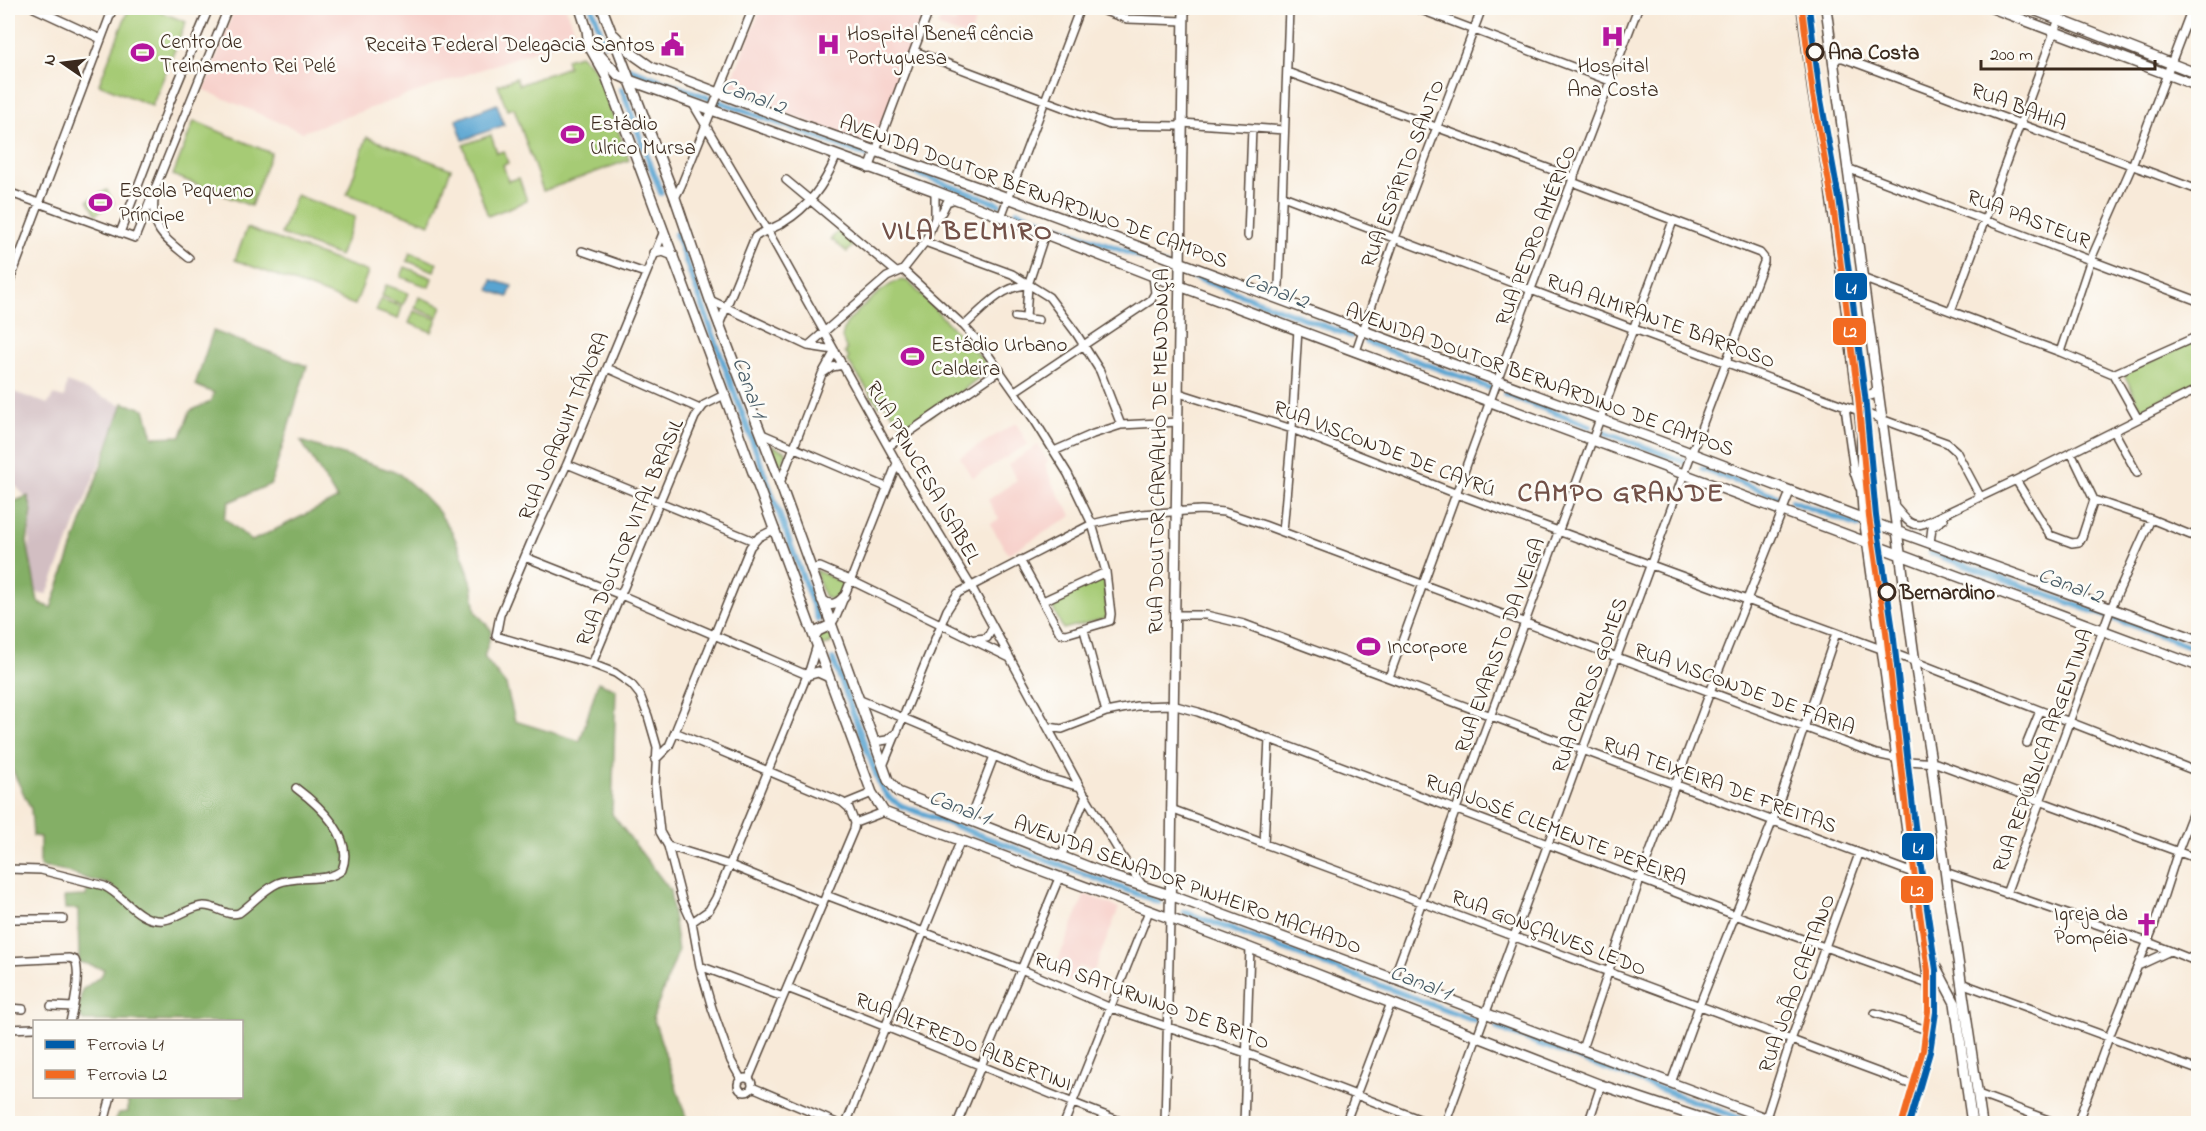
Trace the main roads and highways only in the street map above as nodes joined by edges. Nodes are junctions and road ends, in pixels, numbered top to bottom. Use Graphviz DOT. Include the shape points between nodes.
graph roads {
  1 [pos="580,8"];
  2 [pos="602,8"];
  3 [pos="1184,8"];
  4 [pos="1802,8"];
  5 [pos="1826,8"];
  6 [pos="1992,8"];
  7 [pos="2029,8"];
  8 [pos="2057,25"];
  9 [pos="587,30"];
  10 [pos="611,32"];
  11 [pos="615,43"];
  12 [pos="595,47"];
  13 [pos="2199,74"];
  14 [pos="629,81"];
  15 [pos="2199,86"];
  16 [pos="1846,168"];
  17 [pos="1830,181"];
  18 [pos="675,198"];
  19 [pos="656,208"];
  20 [pos="683,220"];
  21 [pos="664,230"];
  22 [pos="654,253"];
  23 [pos="674,255"];
  24 [pos="1179,264"];
  25 [pos="1179,285"];
  26 [pos="1878,389"];
  27 [pos="1857,391"];
  28 [pos="1865,520"];
  29 [pos="1897,532"];
  30 [pos="1868,543"];
  31 [pos="1931,544"];
  32 [pos="1900,555"];
  33 [pos="1927,564"];
  34 [pos="844,597"];
  35 [pos="822,600"];
  36 [pos="831,625"];
  37 [pos="835,637"];
  38 [pos="2199,640"];
  39 [pos="817,646"];
  40 [pos="2199,666"];
  41 [pos="808,672"];
  42 [pos="829,677"];
  43 [pos="1170,895"];
  44 [pos="1170,919"];
  45 [pos="1961,1057"];
  46 [pos="1978,1094"];
  47 [pos="1765,1121"];
  48 [pos="1718,1124"];
  49 [pos="1781,1124"];
  50 [pos="1972,1124"];
  51 [pos="1982,1124"];
  1 -- 9 [label="main road"];
  2 -- 10 [label="main road, AVENIDA SENADOR PINHEIRO MACHADO"];
  3 -- 24 [label="main road, RUA DOUTOR CARVALHO DE MENDONÇA"];
  4 -- 17 [label="main road" via="1811,85"];
  5 -- 16 [label="main road"];
  6 -- 8 [label="main road"];
  7 -- 8 [label="main road"];
  8 -- 13 [label="main road"];
  8 -- 15 [label="main road"];
  9 -- 12 [label="main road"];
  9 -- 19 [label="main road" via="589,46 606,76"];
  10 -- 11 [label="main road, AVENIDA SENADOR PINHEIRO MACHADO"];
  10 -- 24 [label="main road, AVENIDA DOUTOR BERNARDINO DE CAMPOS" via="651,67"];
  11 -- 12 [label="main road" via="605,53"];
  11 -- 14 [label="main road, AVENIDA SENADOR PINHEIRO MACHADO"];
  12 -- 14 [label="main road" via="618,75"];
  14 -- 18 [label="main road, AVENIDA SENADOR PINHEIRO MACHADO"];
  14 -- 25 [label="main road, AVENIDA DOUTOR BERNARDINO DE CAMPOS" via="712,108"];
  16 -- 17 [label="main road"];
  16 -- 26 [label="main road"];
  17 -- 27 [label="main road"];
  18 -- 19 [label="main road"];
  18 -- 20 [label="main road, AVENIDA SENADOR PINHEIRO MACHADO"];
  19 -- 21 [label="main road"];
  20 -- 21 [label="main road"];
  20 -- 35 [label="main road, AVENIDA SENADOR PINHEIRO MACHADO"];
  21 -- 23 [label="main road"];
  22 -- 23 [label="main road"];
  23 -- 39 [label="main road"];
  24 -- 25 [label="main road, RUA DOUTOR CARVALHO DE MENDONÇA"];
  24 -- 28 [label="main road, AVENIDA DOUTOR BERNARDINO DE CAMPOS"];
  25 -- 30 [label="main road, AVENIDA DOUTOR BERNARDINO DE CAMPOS"];
  25 -- 43 [label="main road, RUA DOUTOR CARVALHO DE MENDONÇA"];
  26 -- 27 [label="main road" via="1869,396"];
  26 -- 29 [label="main road"];
  27 -- 28 [label="main road"];
  28 -- 29 [label="main road, AVENIDA DOUTOR BERNARDINO DE CAMPOS"];
  28 -- 30 [label="main road"];
  29 -- 31 [label="main road, AVENIDA DOUTOR BERNARDINO DE CAMPOS"];
  29 -- 32 [label="main road"];
  30 -- 32 [label="main road, AVENIDA DOUTOR BERNARDINO DE CAMPOS"];
  30 -- 45 [label="main road" via="1922,941 1955,1003"];
  31 -- 33 [label="main road" via="1922,554"];
  31 -- 38 [label="main road, AVENIDA DOUTOR BERNARDINO DE CAMPOS"];
  32 -- 33 [label="main road, AVENIDA DOUTOR BERNARDINO DE CAMPOS"];
  32 -- 46 [label="main road"];
  33 -- 40 [label="main road, AVENIDA DOUTOR BERNARDINO DE CAMPOS" via="2105,627"];
  34 -- 35 [label="main road" via="831,605"];
  35 -- 36 [label="main road, AVENIDA SENADOR PINHEIRO MACHADO"];
  36 -- 37 [label="main road, AVENIDA SENADOR PINHEIRO MACHADO"];
  36 -- 39 [label="main road" via="818,631"];
  37 -- 39 [label="main road" via="834,645"];
  37 -- 43 [label="main road, AVENIDA SENADOR PINHEIRO MACHADO" via="893,787 905,796 1114,878"];
  39 -- 42 [label="main road"];
  41 -- 42 [label="main road"];
  42 -- 44 [label="main road, AVENIDA SENADOR PINHEIRO MACHADO" via="872,794 884,812"];
  43 -- 44 [label="main road, RUA DOUTOR CARVALHO DE MENDONÇA"];
  43 -- 47 [label="main road, AVENIDA SENADOR PINHEIRO MACHADO"];
  44 -- 48 [label="main road, AVENIDA SENADOR PINHEIRO MACHADO" via="1478,1033 1601,1085"];
  45 -- 46 [label="main road" via="1970,1088"];
  45 -- 50 [label="main road"];
  46 -- 51 [label="main road"];
  47 -- 49 [label="main road, AVENIDA SENADOR PINHEIRO MACHADO"];
}
